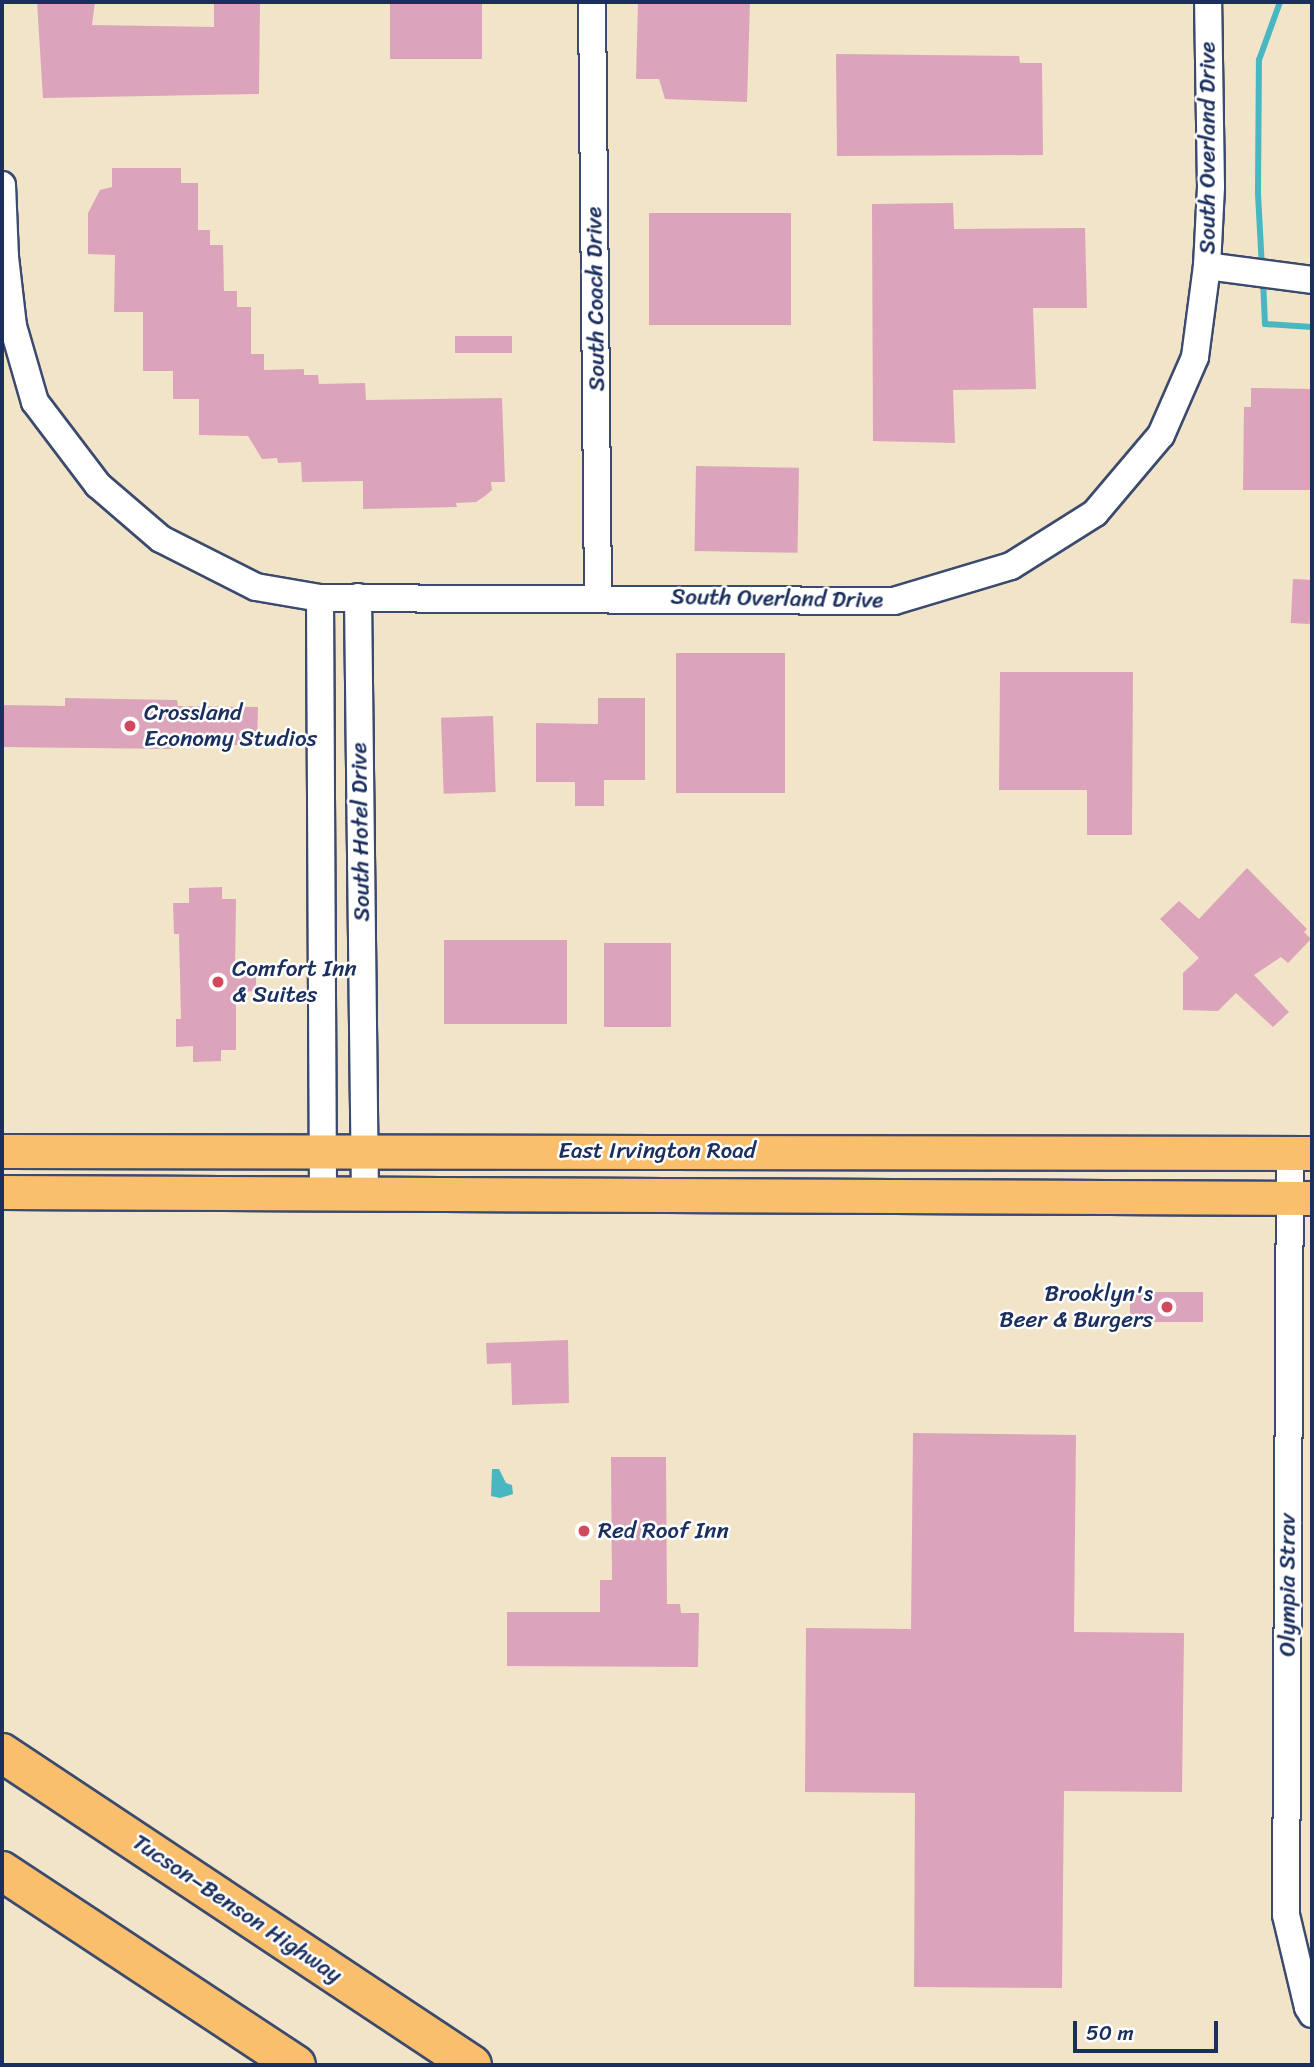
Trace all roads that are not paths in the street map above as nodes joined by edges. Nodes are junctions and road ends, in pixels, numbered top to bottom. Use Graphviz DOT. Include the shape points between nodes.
graph roads {
  1 [pos="592,2"];
  2 [pos="1208,2"];
  3 [pos="2,185"];
  4 [pos="1207,266"];
  5 [pos="1312,280"];
  6 [pos="358,597"];
  7 [pos="598,597"];
  8 [pos="320,598"];
  9 [pos="360,774"];
  10 [pos="2,1151"];
  11 [pos="323,1153"];
  12 [pos="364,1153"];
  13 [pos="1301,1153"];
  14 [pos="2,1192"];
  15 [pos="323,1193"];
  16 [pos="365,1193"];
  17 [pos="1301,1198"];
  18 [pos="2,1753"];
  19 [pos="2,1872"];
  20 [pos="1312,2014"];
  21 [pos="284,2065"];
  22 [pos="296,2065"];
  23 [pos="472,2065"];
  1 -- 7 [label="street, South Coach Drive"];
  2 -- 4 [label="street, South Overland Drive" via="1211,187"];
  3 -- 8 [label="street, South Overland Drive" via="13,326 35,402 97,485 170,546 256,587"];
  4 -- 5 [label="street"];
  4 -- 7 [label="street, South Overland Drive" via="1195,357 1161,435 1095,513 1011,566 894,601"];
  6 -- 7 [label="street, South Overland Drive"];
  6 -- 8 [label="street, South Overland Drive"];
  6 -- 9 [label="street, South Hotel Drive"];
  8 -- 9 [label="street" via="346,623 346,721"];
  8 -- 11 [label="street, South Hotel Drive"];
  9 -- 12 [label="street, South Hotel Drive"];
  10 -- 11 [label="main road, East Irvington Road"];
  11 -- 12 [label="main road, East Irvington Road"];
  11 -- 15 [label="street, South Hotel Drive"];
  12 -- 13 [label="main road, East Irvington Road"];
  12 -- 16 [label="street, South Hotel Drive"];
  13 -- 17 [label="street, Olympia Strav"];
  14 -- 15 [label="main road, East Irvington Road"];
  15 -- 16 [label="main road, East Irvington Road"];
  16 -- 17 [label="main road, East Irvington Road"];
  17 -- 20 [label="street, Olympia Strav" via="1286,1915"];
  18 -- 23 [label="highway, Tucson–Benson Highway"];
  19 -- 21 [label="highway"];
  19 -- 22 [label="highway"];
}
